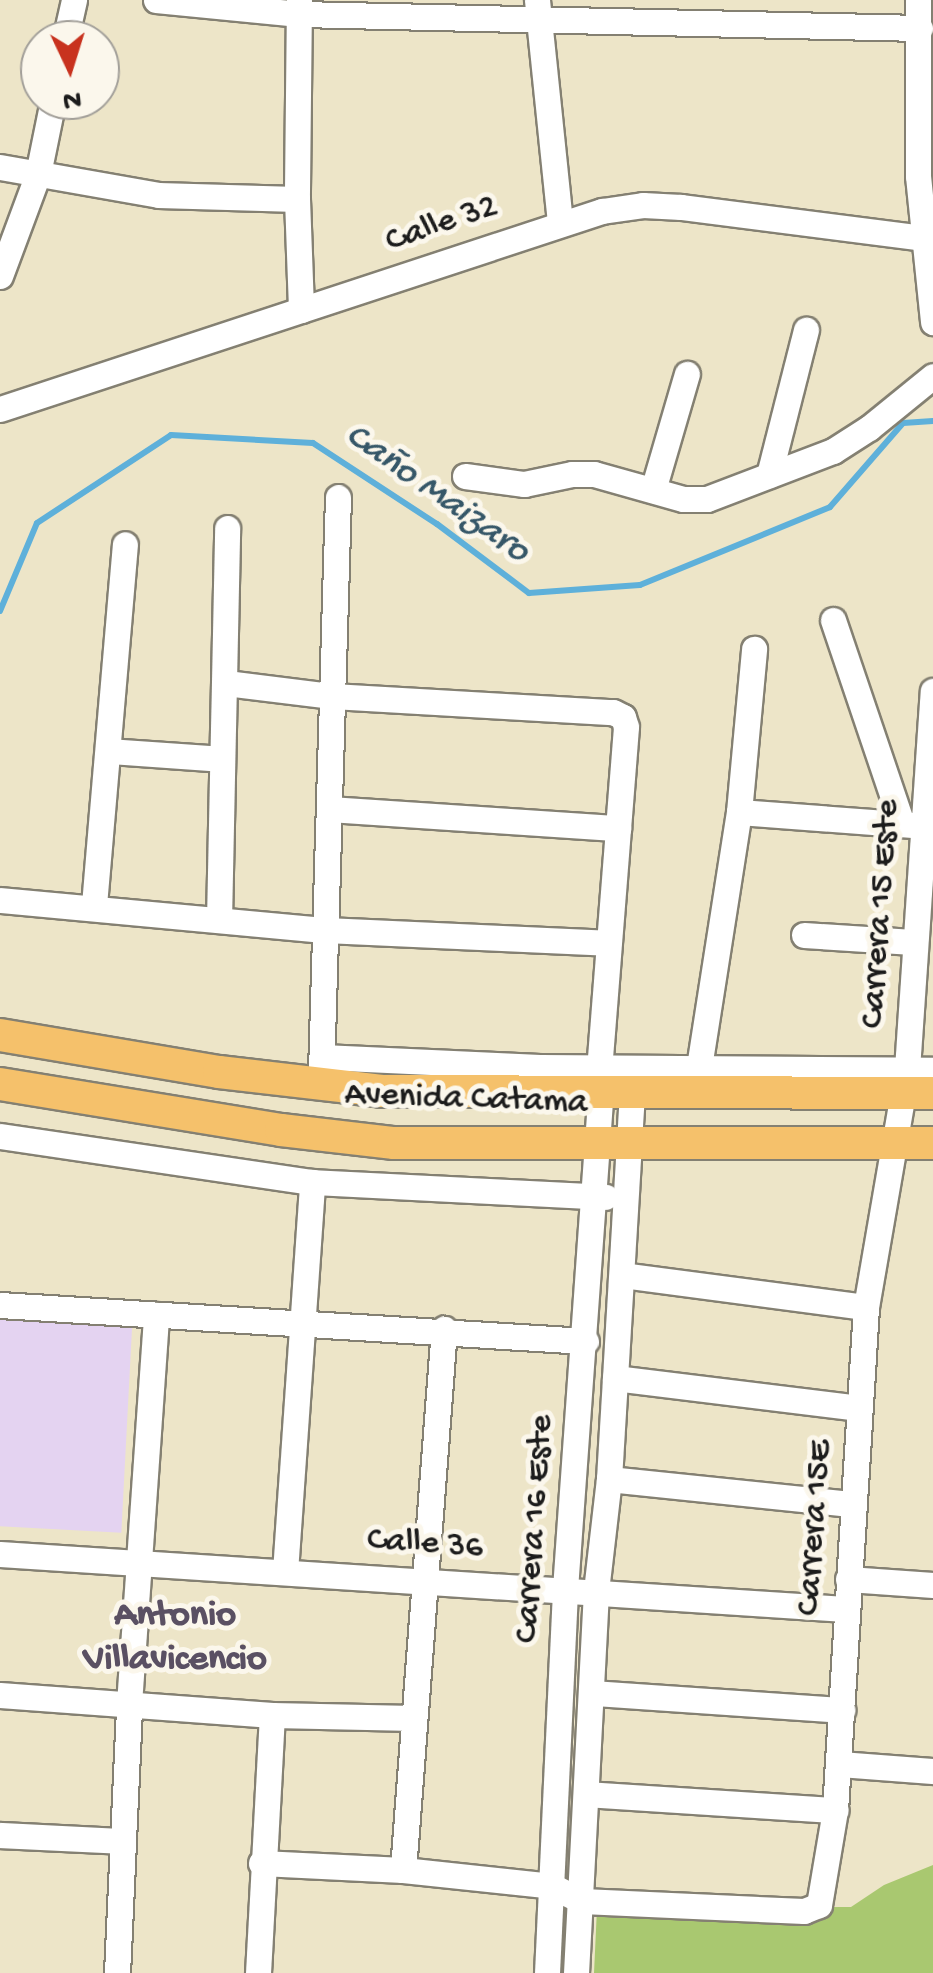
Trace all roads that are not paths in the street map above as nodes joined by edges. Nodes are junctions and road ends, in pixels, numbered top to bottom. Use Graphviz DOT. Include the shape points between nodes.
graph roads {
  1 [pos="156,0"];
  2 [pos="918,0"];
  3 [pos="299,7"];
  4 [pos="537,11"];
  5 [pos="920,28"];
  6 [pos="49,120"];
  7 [pos="0,167"];
  8 [pos="38,174"];
  9 [pos="926,176"];
  10 [pos="296,200"];
  11 [pos="560,222"];
  12 [pos="922,238"];
  13 [pos="0,276"];
  14 [pos="301,310"];
  15 [pos="933,322"];
  16 [pos="806,330"];
  17 [pos="688,374"];
  18 [pos="933,376"];
  19 [pos="1,412"];
  20 [pos="768,475"];
  21 [pos="464,476"];
  22 [pos="653,490"];
  23 [pos="338,497"];
  24 [pos="227,528"];
  25 [pos="125,544"];
  26 [pos="833,620"];
  27 [pos="754,649"];
  28 [pos="226,683"];
  29 [pos="933,691"];
  30 [pos="332,696"];
  31 [pos="109,751"];
  32 [pos="222,759"];
  33 [pos="330,809"];
  34 [pos="739,812"];
  35 [pos="912,825"];
  36 [pos="618,828"];
  37 [pos="0,900"];
  38 [pos="94,905"];
  39 [pos="219,920"];
  40 [pos="326,930"];
  41 [pos="804,935"];
  42 [pos="914,942"];
  43 [pos="607,943"];
  44 [pos="0,1034"];
  45 [pos="698,1067"];
  46 [pos="321,1071"];
  47 [pos="919,1081"];
  48 [pos="0,1084"];
  49 [pos="611,1084"];
  50 [pos="0,1136"];
  51 [pos="894,1140"];
  52 [pos="933,1143"];
  53 [pos="597,1144"];
  54 [pos="630,1144"];
  55 [pos="312,1182"];
  56 [pos="593,1197"];
  57 [pos="626,1198"];
  58 [pos="622,1275"];
  59 [pos="0,1305"];
  60 [pos="866,1306"];
  61 [pos="156,1315"];
  62 [pos="305,1320"];
  63 [pos="444,1329"];
  64 [pos="586,1341"];
  65 [pos="616,1378"];
  66 [pos="859,1408"];
  67 [pos="609,1478"];
  68 [pos="853,1504"];
  69 [pos="0,1554"];
  70 [pos="140,1566"];
  71 [pos="285,1572"];
  72 [pos="424,1579"];
  73 [pos="848,1579"];
  74 [pos="933,1585"];
  75 [pos="564,1589"];
  76 [pos="596,1591"];
  77 [pos="845,1609"];
  78 [pos="593,1694"];
  79 [pos="0,1695"];
  80 [pos="129,1704"];
  81 [pos="842,1710"];
  82 [pos="272,1715"];
  83 [pos="414,1718"];
  84 [pos="839,1764"];
  85 [pos="933,1771"];
  86 [pos="586,1794"];
  87 [pos="835,1810"];
  88 [pos="0,1835"];
  89 [pos="123,1841"];
  90 [pos="261,1863"];
  91 [pos="403,1870"];
  92 [pos="552,1886"];
  93 [pos="582,1901"];
  94 [pos="117,1973"];
  95 [pos="258,1973"];
  96 [pos="547,1973"];
  97 [pos="576,1973"];
  1 -- 3 [label="street"];
  2 -- 5 [label="street"];
  3 -- 4 [label="street"];
  3 -- 10 [label="street"];
  4 -- 5 [label="street"];
  4 -- 11 [label="street"];
  5 -- 9 [label="street"];
  6 -- 8 [label="street"];
  7 -- 8 [label="street"];
  8 -- 10 [label="street" via="158,196"];
  8 -- 13 [label="street"];
  9 -- 12 [label="street"];
  10 -- 14 [label="street"];
  11 -- 12 [label="street, Calle 32" via="643,205"];
  11 -- 14 [label="street, Calle 32"];
  12 -- 15 [label="street"];
  14 -- 19 [label="street, Calle 32" via="32,396"];
  16 -- 20 [label="street"];
  17 -- 22 [label="street"];
  18 -- 20 [label="street" via="833,451"];
  20 -- 22 [label="street" via="706,499"];
  21 -- 22 [label="street" via="524,484 594,474"];
  23 -- 30 [label="street"];
  24 -- 28 [label="street"];
  25 -- 31 [label="street"];
  26 -- 35 [label="street"];
  27 -- 34 [label="street"];
  28 -- 30 [label="street"];
  28 -- 32 [label="street"];
  29 -- 35 [label="street, Carrera 15 Este"];
  30 -- 33 [label="street"];
  30 -- 36 [label="street, Carrera 16 Este" via="613,712 626,728"];
  31 -- 32 [label="street"];
  31 -- 38 [label="street"];
  32 -- 39 [label="street"];
  33 -- 36 [label="street"];
  33 -- 40 [label="street"];
  34 -- 35 [label="street"];
  34 -- 45 [label="street"];
  35 -- 42 [label="street, Carrera 15 Este"];
  36 -- 43 [label="street, Carrera 16 Este"];
  37 -- 38 [label="street"];
  38 -- 39 [label="street"];
  39 -- 40 [label="street"];
  40 -- 43 [label="street"];
  40 -- 46 [label="street"];
  41 -- 42 [label="street"];
  42 -- 47 [label="street, Carrera 15 Este"];
  43 -- 49 [label="street, Carrera 16 Este"];
  44 -- 46 [label="main road, Avenida Catama" via="219,1072"];
  45 -- 47 [label="street"];
  45 -- 49 [label="street"];
  46 -- 49 [label="main road, Avenida Catama" via="382,1091"];
  47 -- 49 [label="main road, Avenida Catama"];
  47 -- 51 [label="street, Carrera 15 Este"];
  48 -- 53 [label="main road, Avenida Catama" via="394,1143"];
  49 -- 53 [label="street, Carrera 16 Este"];
  49 -- 54 [label="street, Carrera 16 Este"];
  50 -- 55 [label="street"];
  51 -- 52 [label="main road, Avenida Catama"];
  51 -- 54 [label="main road, Avenida Catama"];
  51 -- 60 [label="street, Carrera 15E"];
  53 -- 54 [label="main road, Avenida Catama"];
  53 -- 56 [label="street, Carrera 16 Este"];
  54 -- 57 [label="street, Carrera 16 Este"];
  55 -- 56 [label="street"];
  55 -- 62 [label="street"];
  56 -- 57 [label="street"];
  56 -- 64 [label="street, Carrera 16 Este"];
  57 -- 58 [label="street, Carrera 16 Este"];
  58 -- 60 [label="street"];
  58 -- 65 [label="street, Carrera 16 Este"];
  59 -- 61 [label="street"];
  60 -- 66 [label="street, Carrera 15E"];
  61 -- 62 [label="street"];
  61 -- 70 [label="street"];
  62 -- 63 [label="street"];
  62 -- 71 [label="street"];
  63 -- 64 [label="street"];
  63 -- 72 [label="street"];
  64 -- 75 [label="street, Carrera 16 Este"];
  65 -- 66 [label="street"];
  65 -- 67 [label="street, Carrera 16 Este"];
  66 -- 68 [label="street, Carrera 15E"];
  67 -- 68 [label="street"];
  67 -- 76 [label="street, Carrera 16 Este"];
  68 -- 73 [label="street, Carrera 15E"];
  69 -- 70 [label="street, Calle 36"];
  70 -- 71 [label="street, Calle 36"];
  70 -- 80 [label="street"];
  71 -- 72 [label="street, Calle 36"];
  72 -- 75 [label="street, Calle 36"];
  72 -- 83 [label="street"];
  73 -- 74 [label="street"];
  73 -- 77 [label="street, Carrera 15E"];
  75 -- 76 [label="street, Calle 36"];
  75 -- 92 [label="street, Carrera 16 Este"];
  76 -- 77 [label="street, Calle 36"];
  76 -- 78 [label="street, Carrera 16 Este"];
  77 -- 81 [label="street, Carrera 15E"];
  78 -- 81 [label="street"];
  78 -- 86 [label="street, Carrera 16 Este"];
  79 -- 80 [label="street"];
  80 -- 82 [label="street"];
  80 -- 89 [label="street"];
  81 -- 84 [label="street, Carrera 15E"];
  82 -- 83 [label="street"];
  82 -- 90 [label="street"];
  83 -- 91 [label="street"];
  84 -- 85 [label="street"];
  84 -- 87 [label="street, Carrera 15E"];
  86 -- 87 [label="street"];
  86 -- 93 [label="street, Carrera 16 Este"];
  87 -- 93 [label="street, Carrera 15E" via="819,1905 804,1911"];
  88 -- 89 [label="street"];
  89 -- 94 [label="street"];
  90 -- 91 [label="street"];
  90 -- 95 [label="street"];
  91 -- 92 [label="street"];
  92 -- 93 [label="street"];
  92 -- 96 [label="street, Carrera 16 Este"];
  93 -- 97 [label="street, Carrera 16 Este"];
}
